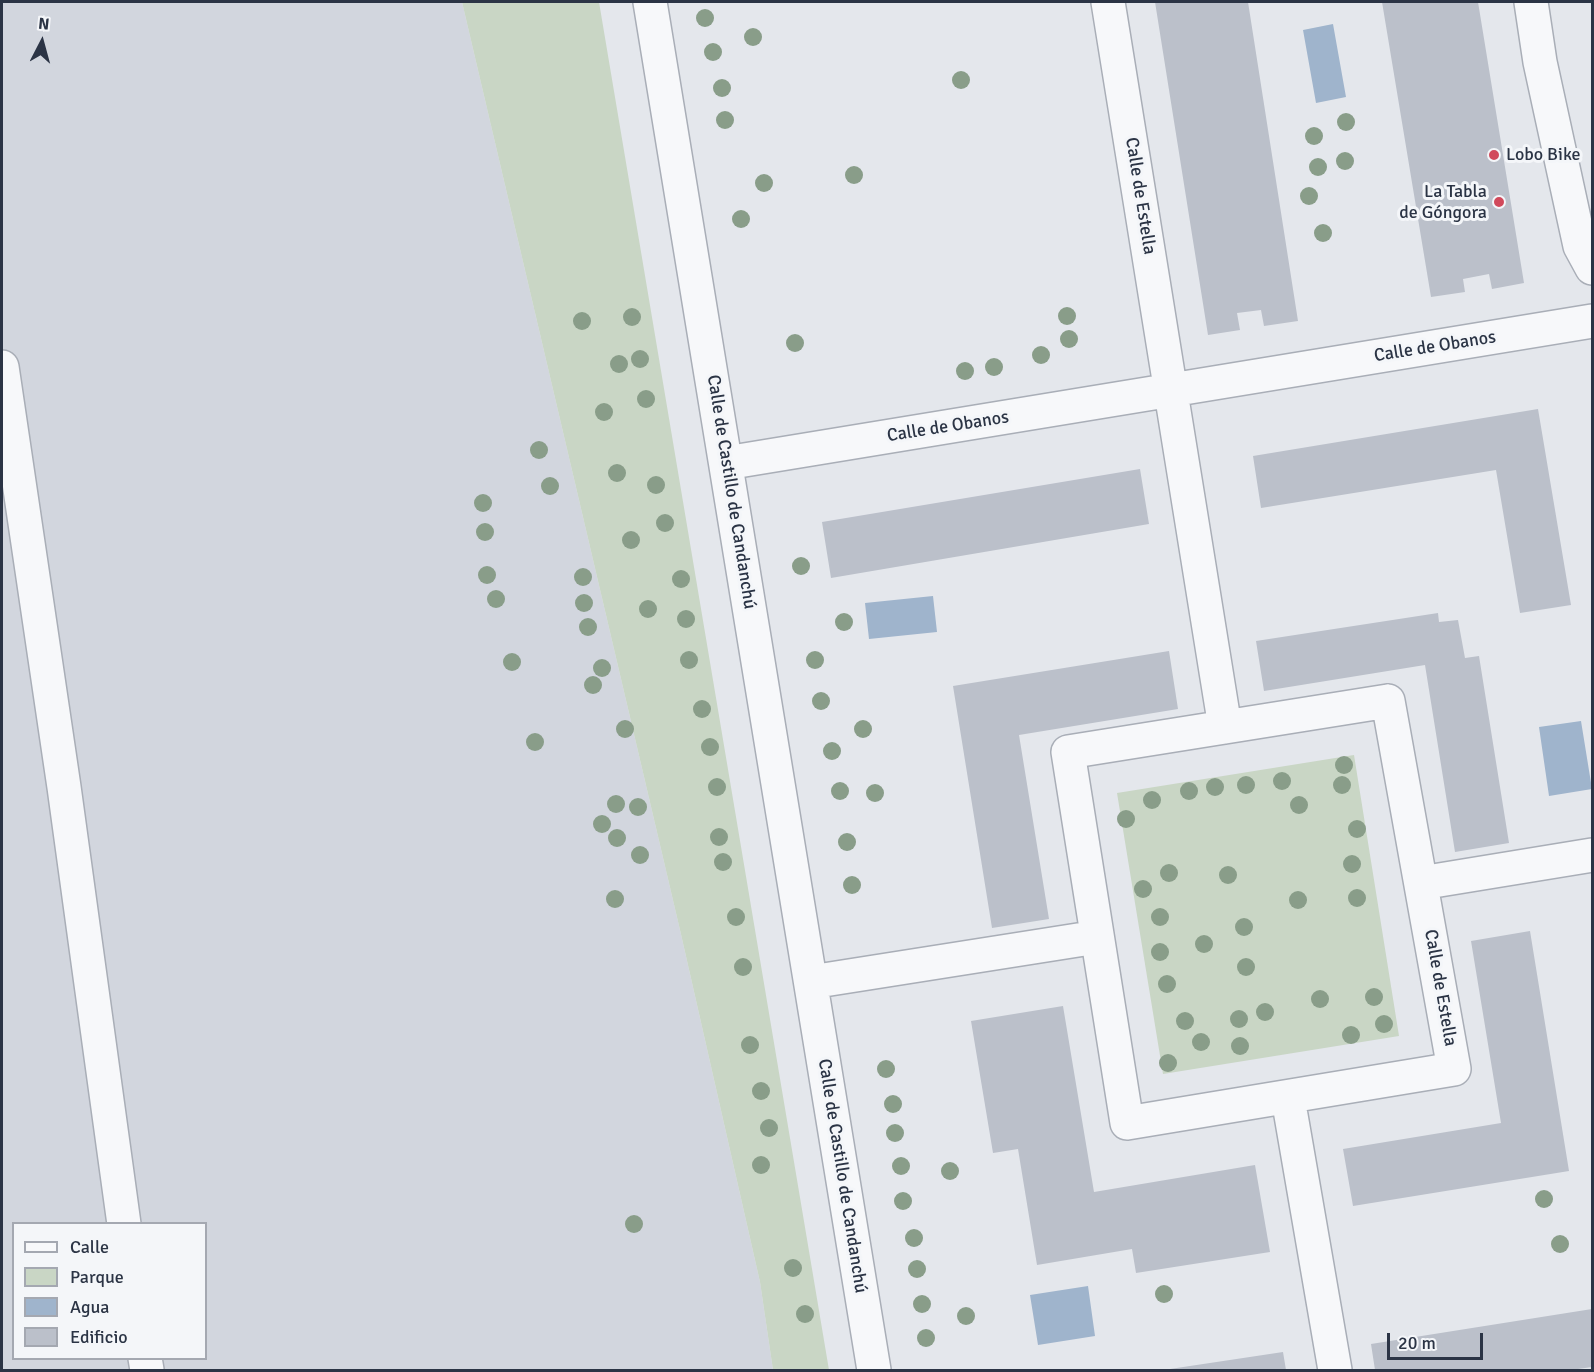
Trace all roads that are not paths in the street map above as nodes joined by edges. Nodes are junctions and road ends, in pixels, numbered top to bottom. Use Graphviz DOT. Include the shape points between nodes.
graph roads {
  1 [pos="650,2"];
  2 [pos="1108,2"];
  3 [pos="1531,2"];
  4 [pos="1593,268"];
  5 [pos="1593,321"];
  6 [pos="2,367"];
  7 [pos="1172,391"];
  8 [pos="726,463"];
  9 [pos="1225,727"];
  10 [pos="1593,855"];
  11 [pos="1421,883"];
  12 [pos="1097,937"];
  13 [pos="811,982"];
  14 [pos="1288,1098"];
  15 [pos="124,1222"];
  16 [pos="874,1371"];
  17 [pos="1335,1371"];
  1 -- 8 [label="street, Calle de Castillo de Candanchú"];
  2 -- 7 [label="street, Calle de Estella"];
  3 -- 4 [label="street" via="1580,246"];
  5 -- 7 [label="street, Calle de Obanos"];
  6 -- 15 [label="street"];
  7 -- 8 [label="street, Calle de Obanos"];
  7 -- 9 [label="street"];
  8 -- 13 [label="street, Calle de Castillo de Candanchú"];
  9 -- 11 [label="street" via="1388,701"];
  9 -- 12 [label="street" via="1068,752"];
  10 -- 11 [label="street"];
  11 -- 14 [label="street, Calle de Estella" via="1454,1069"];
  12 -- 13 [label="street"];
  12 -- 14 [label="street, Calle de Estella" via="1127,1123"];
  13 -- 16 [label="street, Calle de Castillo de Candanchú"];
  14 -- 17 [label="street"];
}
